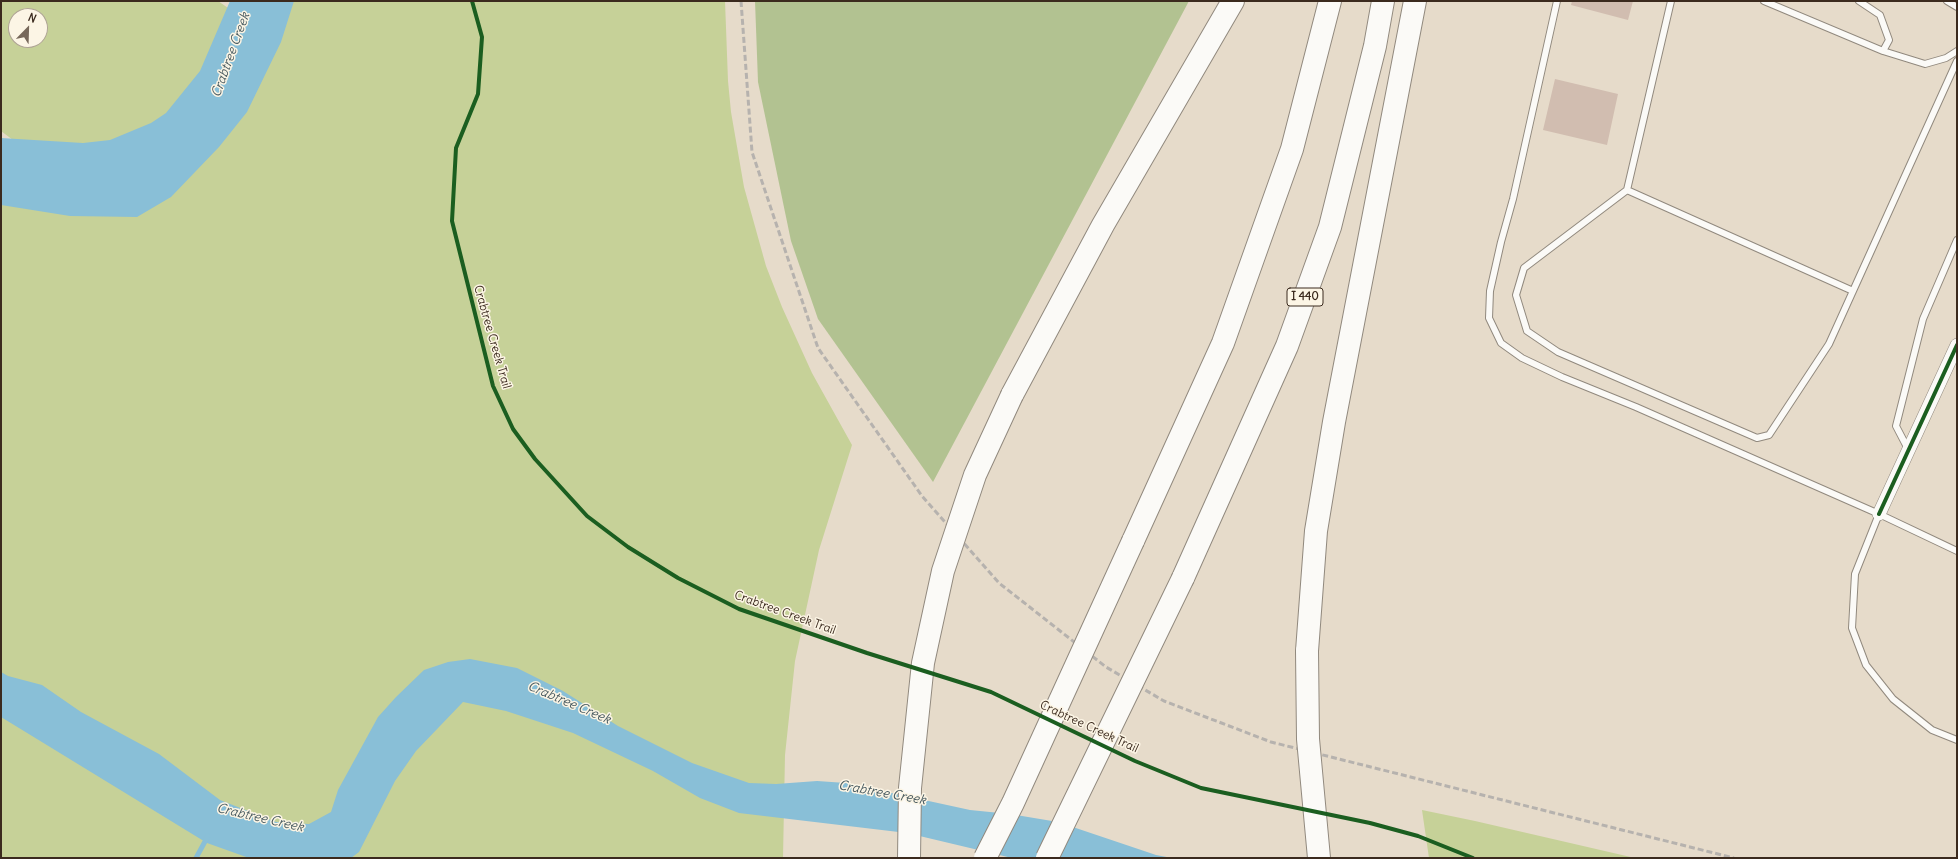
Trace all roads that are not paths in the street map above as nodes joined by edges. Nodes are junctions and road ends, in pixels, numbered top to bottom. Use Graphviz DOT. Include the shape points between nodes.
graph roads {
  1 [pos="1233,1"];
  2 [pos="1330,1"];
  3 [pos="1383,1"];
  4 [pos="1415,1"];
  5 [pos="1557,1"];
  6 [pos="1671,1"];
  7 [pos="1764,1"];
  8 [pos="1859,1"];
  9 [pos="1947,1"];
  10 [pos="1957,7"];
  11 [pos="1883,50"];
  12 [pos="1957,51"];
  13 [pos="1957,61"];
  14 [pos="1627,190"];
  15 [pos="1957,240"];
  16 [pos="1853,291"];
  17 [pos="1957,345"];
  18 [pos="1909,450"];
  19 [pos="1879,514"];
  20 [pos="1957,551"];
  21 [pos="1957,740"];
  22 [pos="909,858"];
  23 [pos="985,858"];
  24 [pos="1047,858"];
  25 [pos="1319,858"];
  1 -- 22 [label="highway, bridge" via="1103,225 1012,395 975,475 944,571 923,663 910,788"];
  2 -- 23 [label="highway, bridge" via="1292,149 1223,343 1013,803"];
  3 -- 24 [label="highway, I 440, bridge" via="1375,46 1330,227 1287,346 1183,578"];
  4 -- 25 [label="highway, bridge" via="1327,461 1316,531 1308,651 1308,739"];
  5 -- 19 [label="lane" via="1490,291 1489,318 1501,343 1522,358 1562,377"];
  6 -- 14 [label="lane"];
  7 -- 11 [label="lane"];
  8 -- 11 [label="lane" via="1880,15 1889,40"];
  9 -- 10 [label="lane"];
  11 -- 12 [label="lane" via="1925,64 1946,58"];
  13 -- 16 [label="lane"];
  14 -- 16 [label="lane"];
  14 -- 16 [label="lane" via="1524,268 1516,295 1527,331 1558,352 1757,438 1769,435 1829,344"];
  15 -- 18 [label="lane" via="1923,319 1896,426"];
  17 -- 18 [label="street"];
  18 -- 19 [label="street"];
  19 -- 20 [label="lane"];
  19 -- 21 [label="lane" via="1855,574 1852,628 1866,665 1893,699 1932,730"];
}
